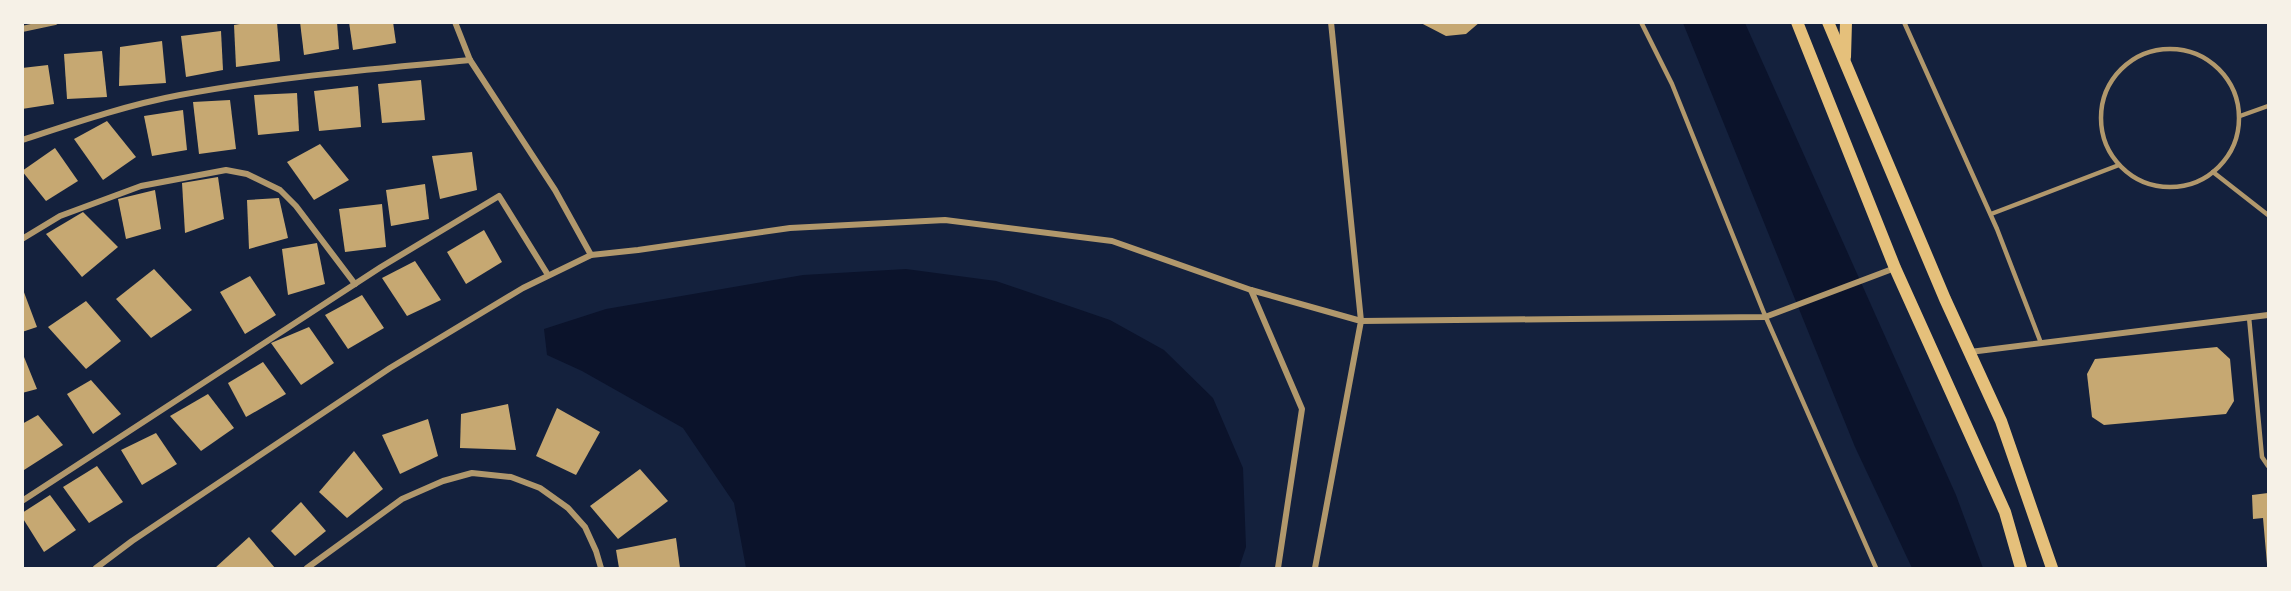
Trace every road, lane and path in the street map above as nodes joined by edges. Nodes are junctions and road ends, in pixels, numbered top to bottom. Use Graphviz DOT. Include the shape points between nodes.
graph roads {
  1 [pos="55,22"];
  2 [pos="455,22"];
  3 [pos="1331,22"];
  4 [pos="1641,22"];
  5 [pos="1792,22"];
  6 [pos="1797,22"];
  7 [pos="1828,22"];
  8 [pos="1846,22"];
  9 [pos="1904,22"];
  10 [pos="22,28"];
  11 [pos="1806,44"];
  12 [pos="470,60"];
  13 [pos="1844,62"];
  14 [pos="2268,106"];
  15 [pos="2240,116"];
  16 [pos="22,140"];
  17 [pos="2119,165"];
  18 [pos="2213,172"];
  19 [pos="1991,214"];
  20 [pos="2268,215"];
  21 [pos="22,239"];
  22 [pos="591,255"];
  23 [pos="1895,268"];
  24 [pos="548,275"];
  25 [pos="355,284"];
  26 [pos="1251,290"];
  27 [pos="2268,315"];
  28 [pos="1766,317"];
  29 [pos="2250,317"];
  30 [pos="1361,321"];
  31 [pos="2041,343"];
  32 [pos="1970,352"];
  33 [pos="2268,466"];
  34 [pos="22,501"];
  35 [pos="96,568"];
  36 [pos="307,568"];
  37 [pos="601,568"];
  38 [pos="1278,568"];
  39 [pos="1315,568"];
  40 [pos="1876,568"];
  41 [pos="2020,568"];
  42 [pos="2052,568"];
  1 -- 10 [label="street"];
  2 -- 12 [label="street"];
  3 -- 30 [label="street"];
  4 -- 28 [label="lane" via="1672,84"];
  5 -- 11 [label="main road"];
  6 -- 11 [label="main road"];
  7 -- 13 [label="main road"];
  8 -- 13 [label="main road"];
  9 -- 19 [label="lane"];
  11 -- 23 [label="main road"];
  12 -- 16 [label="street" via="320,74 178,95"];
  12 -- 22 [label="street" via="555,190"];
  13 -- 32 [label="main road"];
  14 -- 15 [label="lane"];
  15 -- 17 [label="lane" via="2225,75 2209,61 2190,51 2168,48 2146,52 2119,70 2103,99 2100,122 2106,145"];
  15 -- 18 [label="lane" via="2236,139"];
  17 -- 18 [label="lane" via="2139,179 2161,186 2197,182"];
  17 -- 19 [label="lane"];
  18 -- 20 [label="lane"];
  19 -- 31 [label="lane"];
  21 -- 25 [label="street" via="60,216 141,186 226,170 247,174 279,190 296,206"];
  22 -- 24 [label="street"];
  22 -- 26 [label="street" via="790,228 945,219 1112,241"];
  23 -- 28 [label="street"];
  23 -- 41 [label="main road" via="2005,512"];
  24 -- 25 [label="street" via="499,196"];
  24 -- 35 [label="street" via="390,368"];
  25 -- 34 [label="street"];
  26 -- 30 [label="street"];
  26 -- 38 [label="street" via="1302,408"];
  27 -- 29 [label="street"];
  28 -- 30 [label="street"];
  28 -- 40 [label="lane"];
  29 -- 31 [label="street"];
  29 -- 33 [label="lane" via="2262,457"];
  30 -- 39 [label="street"];
  31 -- 32 [label="street"];
  32 -- 42 [label="main road" via="2001,421"];
  36 -- 37 [label="street" via="402,499 472,473 511,477 540,488 559,501 585,527"];
}
